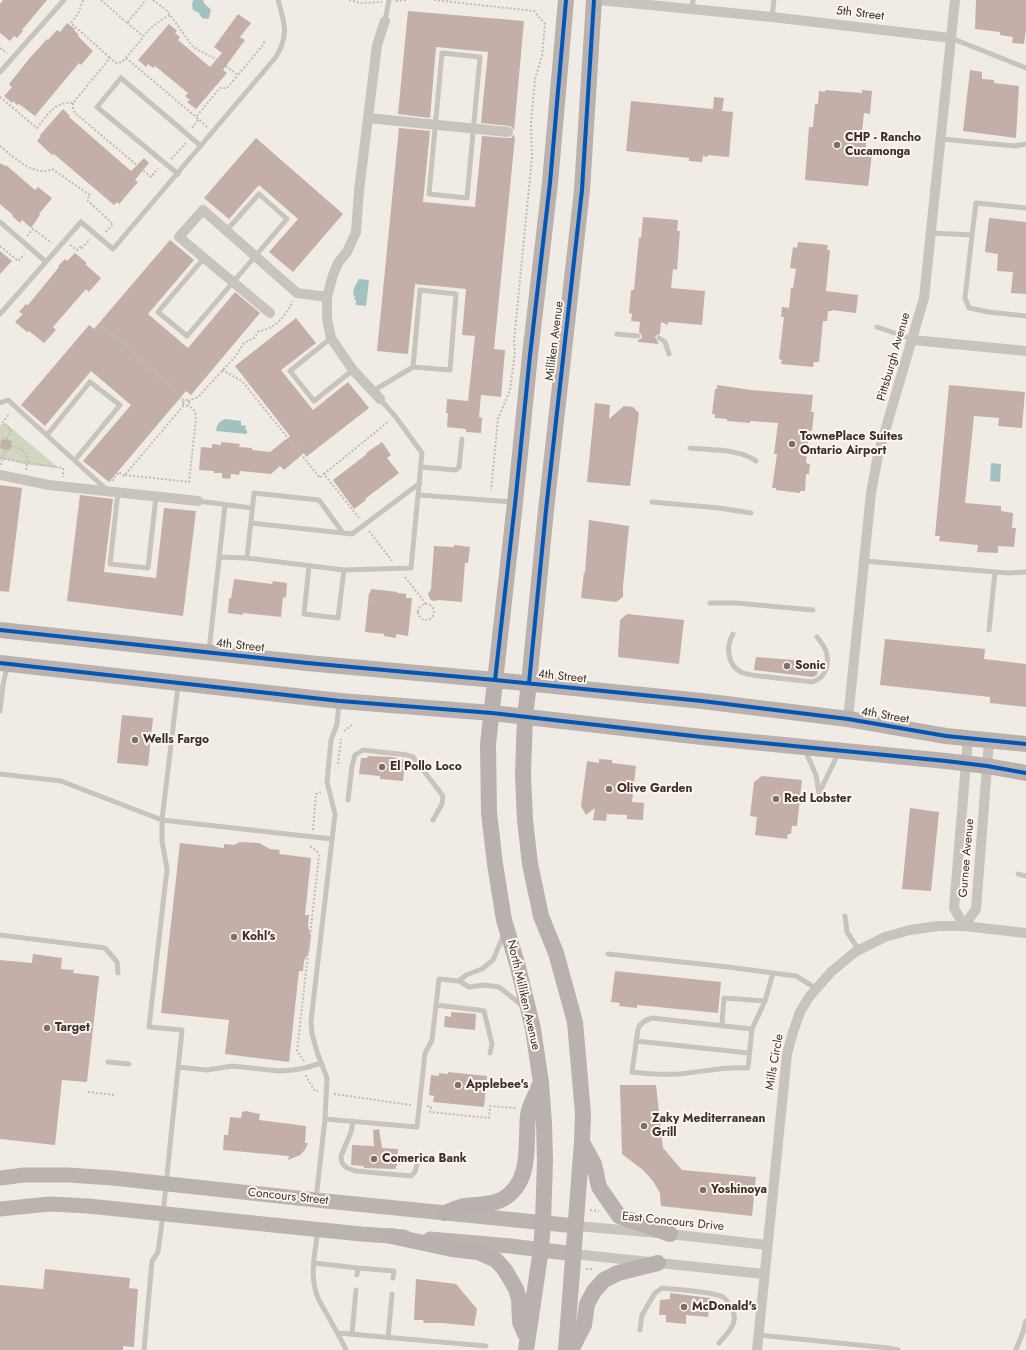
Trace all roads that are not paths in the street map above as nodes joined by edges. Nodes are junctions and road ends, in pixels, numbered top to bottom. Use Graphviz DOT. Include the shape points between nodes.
graph roads {
  1 [pos="64,0"];
  2 [pos="278,0"];
  3 [pos="566,0"];
  4 [pos="594,0"];
  5 [pos="599,0"];
  6 [pos="774,0"];
  7 [pos="955,0"];
  8 [pos="389,1"];
  9 [pos="692,4"];
  10 [pos="772,17"];
  11 [pos="385,21"];
  12 [pos="951,38"];
  13 [pos="1026,68"];
  14 [pos="0,72"];
  15 [pos="368,118"];
  16 [pos="436,124"];
  17 [pos="474,129"];
  18 [pos="508,132"];
  19 [pos="941,139"];
  20 [pos="1026,144"];
  21 [pos="201,146"];
  22 [pos="178,174"];
  23 [pos="1026,208"];
  24 [pos="0,222"];
  25 [pos="226,231"];
  26 [pos="931,233"];
  27 [pos="972,234"];
  28 [pos="256,256"];
  29 [pos="204,258"];
  30 [pos="46,261"];
  31 [pos="233,282"];
  32 [pos="328,297"];
  33 [pos="270,313"];
  34 [pos="0,314"];
  35 [pos="1026,316"];
  36 [pos="877,327"];
  37 [pos="617,334"];
  38 [pos="638,336"];
  39 [pos="331,338"];
  40 [pos="659,338"];
  41 [pos="913,340"];
  42 [pos="1026,351"];
  43 [pos="669,354"];
  44 [pos="413,367"];
  45 [pos="353,370"];
  46 [pos="372,391"];
  47 [pos="380,399"];
  48 [pos="0,403"];
  49 [pos="47,435"];
  50 [pos="462,439"];
  51 [pos="690,448"];
  52 [pos="75,460"];
  53 [pos="756,461"];
  54 [pos="422,468"];
  55 [pos="0,475"];
  56 [pos="420,483"];
  57 [pos="113,491"];
  58 [pos="419,494"];
  59 [pos="156,497"];
  60 [pos="198,501"];
  61 [pos="652,502"];
  62 [pos="515,503"];
  63 [pos="225,505"];
  64 [pos="252,508"];
  65 [pos="751,513"];
  66 [pos="251,523"];
  67 [pos="343,533"];
  68 [pos="219,557"];
  69 [pos="247,558"];
  70 [pos="864,561"];
  71 [pos="309,566"];
  72 [pos="344,570"];
  73 [pos="995,572"];
  74 [pos="1026,572"];
  75 [pos="710,603"];
  76 [pos="813,610"];
  77 [pos="0,630"];
  78 [pos="989,630"];
  79 [pos="733,634"];
  80 [pos="817,637"];
  81 [pos="209,653"];
  82 [pos="4,663"];
  83 [pos="495,680"];
  84 [pos="178,683"];
  85 [pos="529,683"];
  86 [pos="340,701"];
  87 [pos="0,711"];
  88 [pos="492,712"];
  89 [pos="525,717"];
  90 [pos="848,720"];
  91 [pos="968,738"];
  92 [pos="989,741"];
  93 [pos="1026,744"];
  94 [pos="804,747"];
  95 [pos="840,751"];
  96 [pos="967,764"];
  97 [pos="987,766"];
  98 [pos="1026,773"];
  99 [pos="0,774"];
  100 [pos="348,800"];
  101 [pos="162,820"];
  102 [pos="433,820"];
  103 [pos="332,838"];
  104 [pos="1018,874"];
  105 [pos="1026,876"];
  106 [pos="845,916"];
  107 [pos="964,926"];
  108 [pos="507,929"];
  109 [pos="1026,933"];
  110 [pos="0,935"];
  111 [pos="859,950"];
  112 [pos="608,954"];
  113 [pos="118,973"];
  114 [pos="773,973"];
  115 [pos="459,981"];
  116 [pos="816,989"];
  117 [pos="765,1002"];
  118 [pos="436,1005"];
  119 [pos="528,1011"];
  120 [pos="722,1026"];
  121 [pos="752,1029"];
  122 [pos="636,1041"];
  123 [pos="490,1053"];
  124 [pos="749,1053"];
  125 [pos="108,1062"];
  126 [pos="321,1063"];
  127 [pos="129,1064"];
  128 [pos="178,1067"];
  129 [pos="541,1083"];
  130 [pos="325,1119"];
  131 [pos="353,1121"];
  132 [pos="582,1142"];
  133 [pos="417,1164"];
  134 [pos="0,1178"];
  135 [pos="166,1183"];
  136 [pos="316,1200"];
  137 [pos="0,1209"];
  138 [pos="445,1213"];
  139 [pos="163,1214"];
  140 [pos="543,1223"];
  141 [pos="576,1226"];
  142 [pos="318,1229"];
  143 [pos="670,1234"];
  144 [pos="391,1236"];
  145 [pos="767,1245"];
  146 [pos="541,1249"];
  147 [pos="574,1254"];
  148 [pos="314,1263"];
  149 [pos="658,1263"];
  150 [pos="358,1268"];
  151 [pos="764,1274"];
  152 [pos="357,1275"];
  153 [pos="393,1278"];
  154 [pos="356,1290"];
  155 [pos="392,1294"];
  156 [pos="1026,1321"];
  157 [pos="640,1330"];
  158 [pos="338,1333"];
  159 [pos="352,1334"];
  160 [pos="759,1335"];
  161 [pos="388,1338"];
  162 [pos="720,1343"];
  163 [pos="526,1344"];
  164 [pos="486,1346"];
  165 [pos="476,1348"];
  166 [pos="144,1350"];
  167 [pos="346,1350"];
  168 [pos="566,1350"];
  169 [pos="571,1350"];
  170 [pos="757,1350"];
  171 [pos="898,1350"];
  172 [pos="1016,1350"];
  1 -- 14 [label="lane"];
  2 -- 21 [label="lane" via="283,16 283,46"];
  3 -- 62 [label="main road, Milliken Avenue" via="550,183"];
  4 -- 85 [label="main road, Milliken Avenue" via="582,190"];
  5 -- 9 [label="street, 5th Street"];
  6 -- 10 [label="lane"];
  7 -- 12 [label="street, Pittsburgh Avenue"];
  8 -- 11 [label="lane"];
  9 -- 10 [label="street, 5th Street"];
  10 -- 12 [label="street, 5th Street"];
  11 -- 15 [label="street" via="377,45"];
  12 -- 13 [label="lane"];
  12 -- 19 [label="street, Pittsburgh Avenue"];
  15 -- 16 [label="street"];
  15 -- 32 [label="street" via="356,232 332,275"];
  16 -- 17 [label="street"];
  16 -- 17 [label="lane" via="429,194 467,198"];
  16 -- 17 [label="lane" via="442,53 480,57"];
  17 -- 18 [label="street"];
  19 -- 20 [label="lane" via="1016,146"];
  19 -- 26 [label="street, Pittsburgh Avenue"];
  21 -- 22 [label="lane"];
  21 -- 22 [label="lane" via="121,78 97,108"];
  22 -- 30 [label="lane" via="114,249 81,222"];
  23 -- 27 [label="lane" via="976,203"];
  24 -- 30 [label="lane"];
  25 -- 28 [label="street"];
  25 -- 28 [label="lane" via="259,194 287,219"];
  25 -- 29 [label="street" via="203,210 180,237"];
  26 -- 27 [label="lane"];
  26 -- 41 [label="street, Pittsburgh Avenue" via="924,298"];
  27 -- 35 [label="lane" via="965,298 969,308"];
  28 -- 31 [label="lane"];
  28 -- 32 [label="street" via="297,293"];
  29 -- 31 [label="street"];
  29 -- 31 [label="lane" via="158,312 187,336"];
  30 -- 34 [label="lane"];
  31 -- 33 [label="street"];
  32 -- 39 [label="street"];
  36 -- 41 [label="lane"];
  37 -- 38 [label="lane"];
  39 -- 45 [label="street"];
  39 -- 45 [label="lane" via="290,371 314,401"];
  40 -- 43 [label="lane" via="665,342"];
  41 -- 42 [label="street"];
  41 -- 70 [label="street, Pittsburgh Avenue" via="878,455"];
  44 -- 44 [label="lane" via="420,290 456,294 450,370"];
  44 -- 46 [label="lane"];
  45 -- 46 [label="street"];
  46 -- 47 [label="street"];
  47 -- 54 [label="lane" via="422,453"];
  48 -- 49 [label="lane" via="8,400"];
  49 -- 52 [label="lane"];
  49 -- 52 [label="lane" via="90,382 120,406"];
  50 -- 54 [label="lane" via="459,467 456,470"];
  51 -- 53 [label="lane" via="742,454"];
  52 -- 57 [label="lane" via="97,481"];
  54 -- 56 [label="lane"];
  55 -- 57 [label="street" via="49,485"];
  56 -- 58 [label="lane"];
  56 -- 67 [label="lane" via="352,534"];
  57 -- 59 [label="street"];
  57 -- 59 [label="lane" via="110,564 148,568"];
  58 -- 62 [label="lane"];
  58 -- 72 [label="lane" via="411,568"];
  59 -- 60 [label="street"];
  60 -- 63 [label="lane"];
  61 -- 65 [label="lane"];
  62 -- 83 [label="main road, Milliken Avenue"];
  63 -- 64 [label="lane"];
  63 -- 68 [label="lane"];
  64 -- 66 [label="lane"];
  64 -- 67 [label="lane" via="254,493 319,500"];
  66 -- 67 [label="lane"];
  66 -- 69 [label="lane"];
  68 -- 69 [label="lane"];
  68 -- 81 [label="lane"];
  69 -- 71 [label="lane"];
  70 -- 73 [label="lane"];
  70 -- 90 [label="street, Pittsburgh Avenue"];
  71 -- 72 [label="lane"];
  71 -- 72 [label="lane" via="304,614 338,618"];
  73 -- 74 [label="lane"];
  73 -- 78 [label="lane"];
  75 -- 76 [label="lane"];
  77 -- 81 [label="main road, 4th Street"];
  79 -- 80 [label="lane" via="728,655 732,664 740,671 750,675 812,682 820,680 826,673 828,660"];
  81 -- 83 [label="main road, 4th Street"];
  82 -- 84 [label="main road"];
  82 -- 87 [label="lane"];
  83 -- 85 [label="main road, 4th Street"];
  83 -- 88 [label="main road, Milliken Avenue"];
  84 -- 86 [label="main road"];
  84 -- 101 [label="lane"];
  85 -- 89 [label="main road, Milliken Avenue"];
  85 -- 90 [label="main road, 4th Street" via="702,701"];
  86 -- 88 [label="main road"];
  86 -- 103 [label="lane" via="337,724 331,740 327,782 335,814"];
  88 -- 89 [label="main road"];
  88 -- 108 [label="main road, North Milliken Avenue" via="488,744 489,814"];
  89 -- 94 [label="main road"];
  89 -- 132 [label="main road" via="523,775 530,864 541,916 556,953 575,1022 583,1114"];
  90 -- 91 [label="main road, 4th Street"];
  91 -- 92 [label="main road, 4th Street"];
  91 -- 96 [label="street, Gurnee Avenue"];
  92 -- 93 [label="main road, 4th Street"];
  92 -- 97 [label="street, Gurnee Avenue"];
  94 -- 95 [label="main road"];
  94 -- 95 [label="lane" via="816,775 819,793"];
  95 -- 96 [label="main road"];
  96 -- 97 [label="main road"];
  96 -- 107 [label="street, Gurnee Avenue" via="954,908"];
  97 -- 98 [label="main road"];
  97 -- 107 [label="street, Gurnee Avenue" via="976,909"];
  99 -- 101 [label="lane" via="61,781"];
  100 -- 102 [label="lane" via="355,755 363,750 407,755 413,757 443,796 442,804"];
  101 -- 103 [label="lane"];
  101 -- 128 [label="lane" via="162,841 167,869 149,1027 182,1030"];
  103 -- 126 [label="lane" via="311,1021 312,1034"];
  104 -- 105 [label="lane"];
  106 -- 111 [label="lane" via="847,932"];
  107 -- 109 [label="street, Mills Circle"];
  107 -- 111 [label="street, Mills Circle" via="910,930 885,937"];
  108 -- 115 [label="lane" via="493,960 482,970 466,975"];
  108 -- 119 [label="main road, North Milliken Avenue"];
  110 -- 113 [label="lane" via="105,948 117,962"];
  111 -- 116 [label="street, Mills Circle" via="831,972"];
  112 -- 114 [label="lane"];
  114 -- 116 [label="lane" via="796,976"];
  114 -- 117 [label="lane"];
  115 -- 118 [label="lane" via="439,979"];
  115 -- 119 [label="lane" via="468,987 499,987"];
  116 -- 145 [label="street, Mills Circle" via="800,1012 787,1054"];
  117 -- 120 [label="lane" via="724,998"];
  117 -- 121 [label="lane"];
  118 -- 123 [label="lane" via="484,1011 492,1044"];
  118 -- 131 [label="lane" via="432,1040 425,1053 417,1127"];
  119 -- 129 [label="main road, North Milliken Avenue"];
  120 -- 121 [label="lane"];
  120 -- 122 [label="lane" via="652,1018 640,1025"];
  121 -- 124 [label="lane"];
  122 -- 124 [label="lane"];
  122 -- 124 [label="lane" via="632,1072 644,1074 680,1074 725,1068 748,1068"];
  125 -- 127 [label="lane"];
  126 -- 128 [label="lane" via="279,1071 232,1066 207,1070"];
  126 -- 130 [label="lane" via="328,1078"];
  128 -- 135 [label="lane"];
  129 -- 138 [label="main road" via="528,1113 527,1154 523,1174 514,1189 503,1199 484,1206 464,1206"];
  129 -- 140 [label="main road, North Milliken Avenue" via="545,1160"];
  130 -- 131 [label="lane"];
  130 -- 136 [label="lane"];
  131 -- 133 [label="lane" via="340,1156 347,1168 410,1176 415,1172"];
  132 -- 141 [label="main road"];
  132 -- 143 [label="main road" via="594,1164 599,1187 619,1216"];
  134 -- 135 [label="street, Concours Street" via="68,1175"];
  135 -- 136 [label="street, Concours Street"];
  135 -- 139 [label="lane"];
  136 -- 138 [label="street, Concours Street"];
  137 -- 139 [label="street" via="50,1204"];
  138 -- 140 [label="street, Concours Street"];
  139 -- 142 [label="street"];
  139 -- 166 [label="lane" via="158,1252 152,1261"];
  140 -- 141 [label="street, Concours Street"];
  140 -- 146 [label="main road, North Milliken Avenue"];
  141 -- 143 [label="street, East Concours Drive"];
  141 -- 147 [label="main road"];
  142 -- 144 [label="street"];
  142 -- 148 [label="lane"];
  143 -- 145 [label="street, East Concours Drive"];
  144 -- 146 [label="street"];
  144 -- 163 [label="main road" via="478,1252 496,1260 516,1289"];
  145 -- 151 [label="street, Mills Circle"];
  146 -- 147 [label="street"];
  146 -- 163 [label="main road, North Milliken Avenue"];
  147 -- 149 [label="street"];
  147 -- 168 [label="main road"];
  148 -- 150 [label="lane"];
  148 -- 158 [label="lane" via="318,1297"];
  149 -- 151 [label="street"];
  149 -- 169 [label="main road" via="618,1273 604,1280 587,1304 584,1325"];
  150 -- 152 [label="lane"];
  150 -- 153 [label="lane" via="394,1271"];
  151 -- 160 [label="street, Mills Circle"];
  154 -- 159 [label="lane"];
  155 -- 161 [label="lane"];
  156 -- 172 [label="lane"];
  157 -- 162 [label="lane" via="642,1315 655,1293 662,1288 710,1294 724,1297 733,1310 735,1320 731,1330"];
  158 -- 159 [label="lane"];
  158 -- 167 [label="lane"];
  159 -- 161 [label="lane"];
  160 -- 170 [label="street, Mills Circle"];
  160 -- 171 [label="lane"];
  161 -- 165 [label="lane"];
  164 -- 165 [label="lane"];
}
